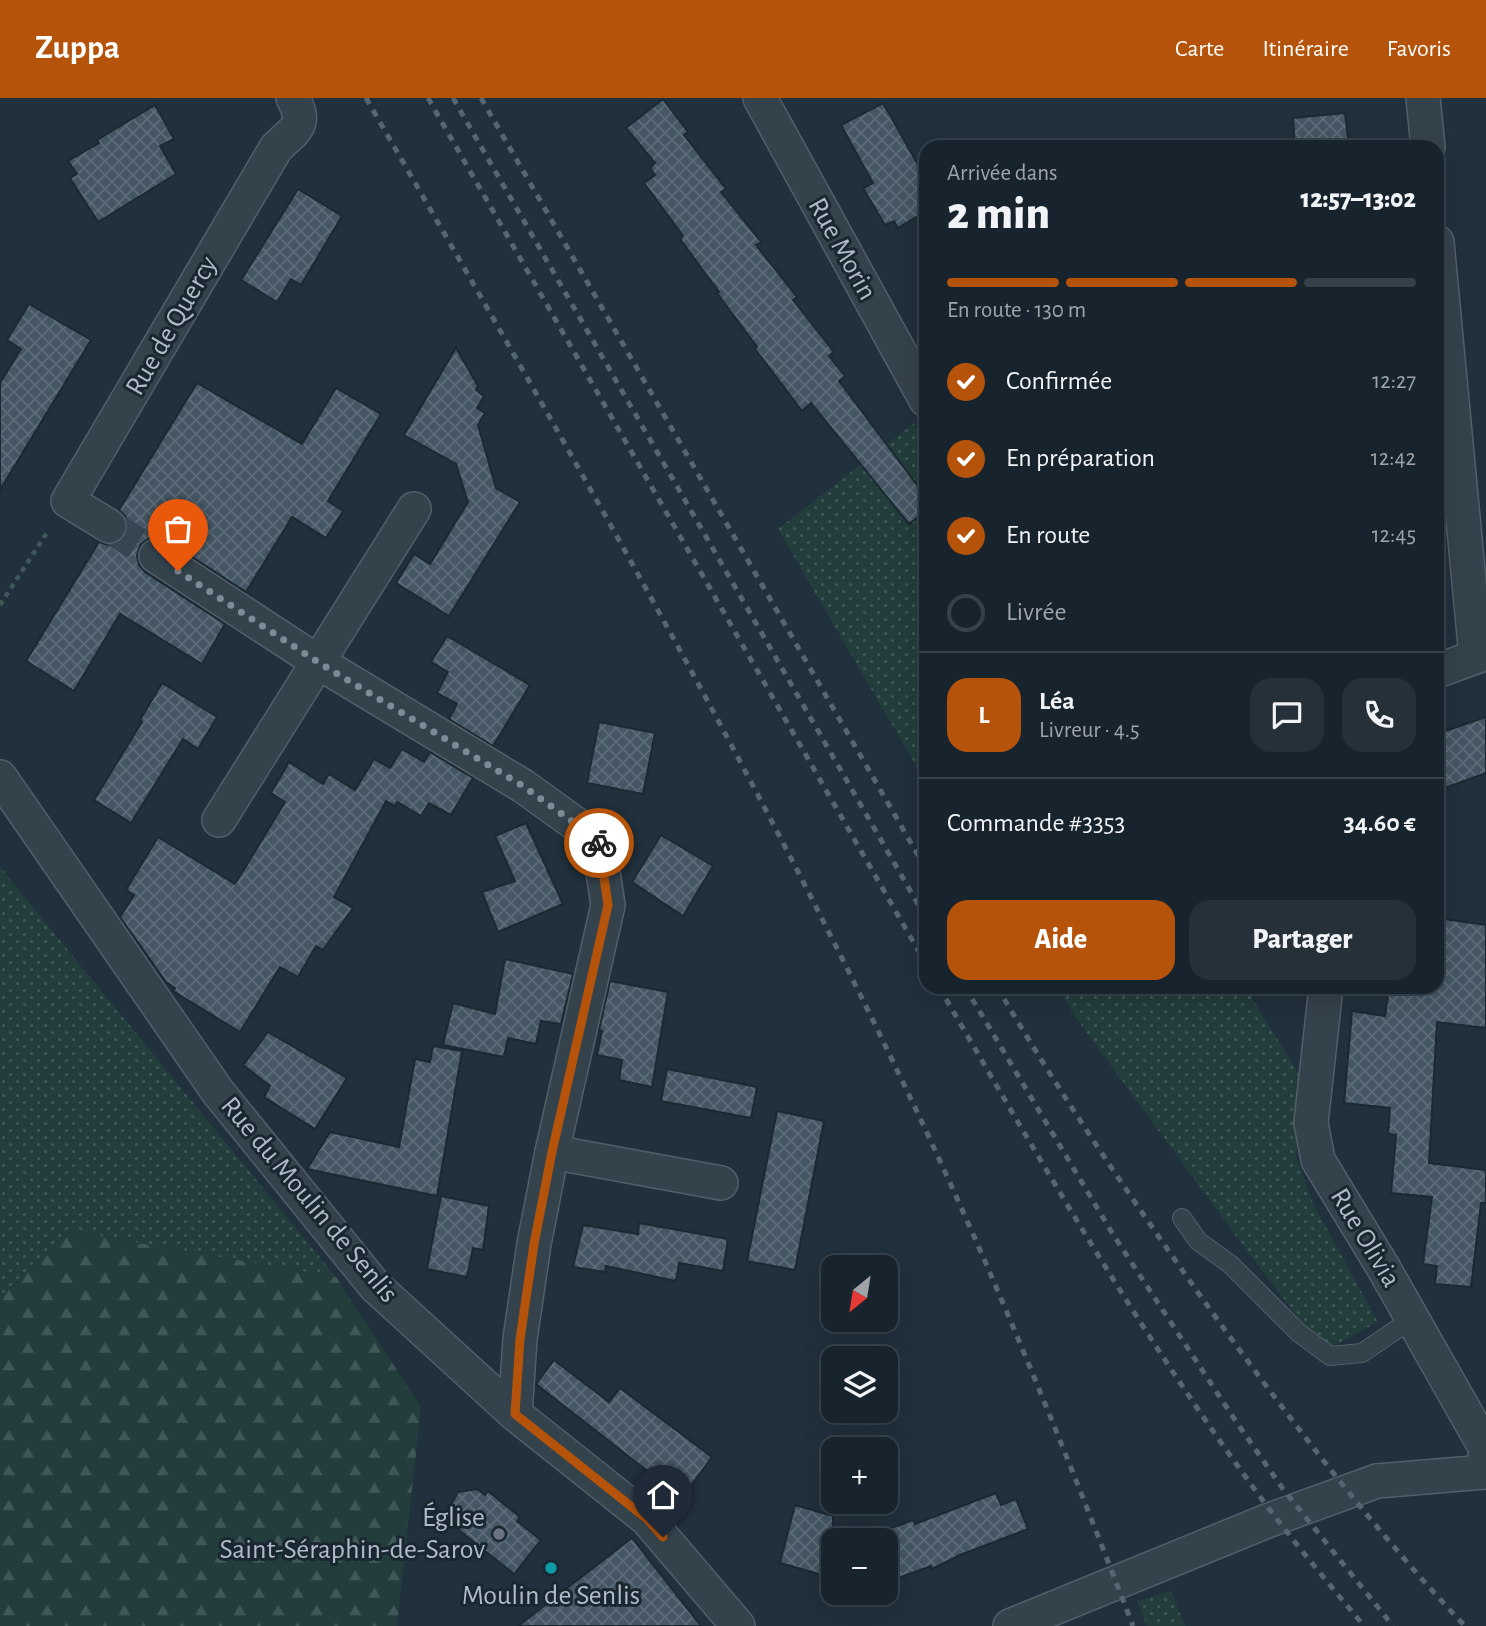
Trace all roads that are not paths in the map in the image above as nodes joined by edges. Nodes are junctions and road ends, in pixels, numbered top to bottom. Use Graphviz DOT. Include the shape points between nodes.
graph roads {
  1 [pos="760,98"];
  2 [pos="1423,98"];
  3 [pos="297,106"];
  4 [pos="1427,140"];
  5 [pos="1444,308"];
  6 [pos="919,387"];
  7 [pos="414,509"];
  8 [pos="109,526"];
  9 [pos="156,556"];
  10 [pos="1481,655"];
  11 [pos="318,662"];
  12 [pos="1444,668"];
  13 [pos="0,777"];
  14 [pos="219,820"];
  15 [pos="1325,994"];
  16 [pos="552,1152"];
  17 [pos="721,1183"];
  18 [pos="1182,1218"];
  19 [pos="1412,1319"];
  20 [pos="515,1414"];
  21 [pos="1486,1472"];
  22 [pos="1028,1622"];
  23 [pos="738,1626"];
  1 -- 6 [label="street, Rue Morin"];
  2 -- 4 [label="street"];
  3 -- 8 [label="street, Rue de Quercy" via="300,124 276,148 68,501"];
  5 -- 10 [label="street"];
  7 -- 11 [label="street"];
  9 -- 11 [label="street"];
  10 -- 12 [label="street"];
  11 -- 14 [label="street"];
  11 -- 16 [label="street" via="523,786 598,840 608,905"];
  13 -- 20 [label="street, Rue du Moulin de Senlis" via="218,1092 323,1222 375,1286"];
  15 -- 19 [label="street, Rue Olivia" via="1311,1123 1318,1160"];
  16 -- 17 [label="street"];
  16 -- 20 [label="street" via="520,1339"];
  18 -- 19 [label="lane" via="1198,1241 1230,1264 1299,1333 1330,1356 1362,1353"];
  19 -- 21 [label="street, Rue Olivia" via="1485,1447"];
  20 -- 23 [label="street, Rue du Moulin de Senlis" via="647,1519"];
  21 -- 22 [label="street" via="1377,1481 1089,1593"];
}
